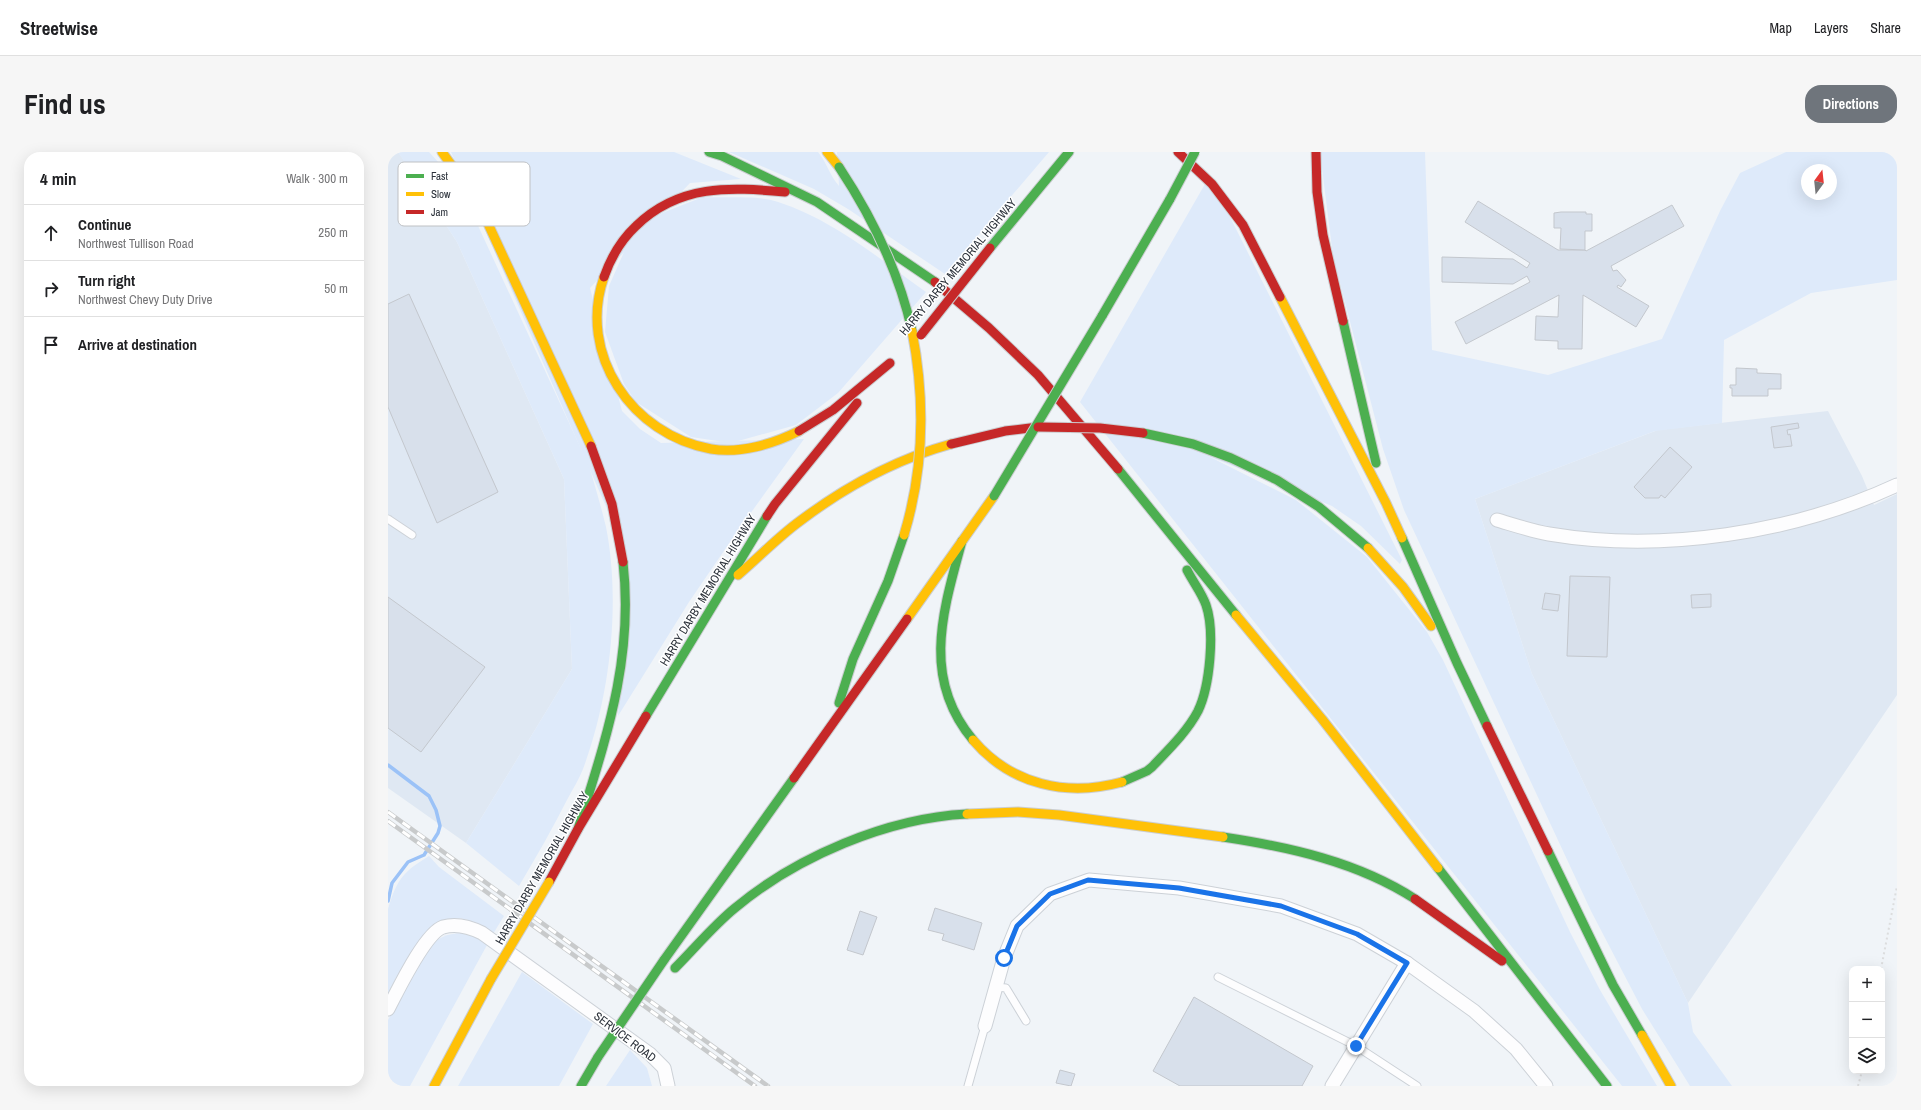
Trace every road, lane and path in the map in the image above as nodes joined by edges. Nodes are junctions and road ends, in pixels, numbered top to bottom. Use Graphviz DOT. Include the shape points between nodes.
graph roads {
  1 [pos="442,152"];
  2 [pos="709,152"];
  3 [pos="827,152"];
  4 [pos="1069,152"];
  5 [pos="1178,152"];
  6 [pos="1195,152"];
  7 [pos="1316,152"];
  8 [pos="449,162"];
  9 [pos="817,202"];
  10 [pos="489,226"];
  11 [pos="905,349"];
  12 [pos="1897,485"];
  13 [pos="1386,503"];
  14 [pos="388,519"];
  15 [pos="1497,520"];
  16 [pos="1162,525"];
  17 [pos="412,535"];
  18 [pos="962,541"];
  19 [pos="724,586"];
  20 [pos="1457,663"];
  21 [pos="833,722"];
  22 [pos="578,829"];
  23 [pos="1897,886"];
  24 [pos="1407,963"];
  25 [pos="1882,966"];
  26 [pos="1520,972"];
  27 [pos="1218,978"];
  28 [pos="996,987"];
  29 [pos="388,1009"];
  30 [pos="630,1012"];
  31 [pos="1026,1021"];
  32 [pos="985,1026"];
  33 [pos="1356,1046"];
  34 [pos="1861,1074"];
  35 [pos="434,1086"];
  36 [pos="581,1086"];
  37 [pos="668,1086"];
  38 [pos="968,1086"];
  39 [pos="1332,1086"];
  40 [pos="1417,1086"];
  41 [pos="1546,1086"];
  42 [pos="1607,1086"];
  43 [pos="1671,1086"];
  44 [pos="1858,1086"];
  1 -- 8 [label="highway"];
  2 -- 9 [label="highway"];
  3 -- 21 [label="highway, bridge" via="870,217 895,272 916,354 921,420 915,494 904,535 888,581 853,659"];
  4 -- 11 [label="highway, HARRY DARBY MEMORIAL HIGHWAY, bridge" via="921,335"];
  5 -- 13 [label="highway" via="1212,184 1243,224"];
  6 -- 18 [label="highway, bridge" via="1102,316 994,496"];
  7 -- 13 [label="highway" via="1317,192 1323,235"];
  9 -- 16 [label="highway" via="939,285 989,328 1038,375 1101,447"];
  9 -- 19 [label="highway, HARRY DARBY MEMORIAL HIGHWAY" via="786,192 754,189 729,189 681,196 656,209 623,240 613,255 600,289 596,326 604,362 611,378 632,408 645,421 662,432 694,445 725,450 756,446 776,440 813,424 836,408 892,360 775,504"];
  10 -- 22 [label="highway" via="591,446 618,530 626,598 622,667 603,747"];
  12 -- 15 [label="street" via="1854,503 1769,527 1681,539 1593,539 1549,534"];
  13 -- 20 [label="highway"];
  14 -- 17 [label="lane"];
  16 -- 18 [label="highway" via="1207,607 1211,635 1210,659 1199,710 1182,736 1148,770 1119,782 1092,788 1064,790 1032,782 1014,774 982,751 958,720 944,683 940,664 940,644 942,624"];
  16 -- 26 [label="highway" via="1322,719"];
  18 -- 21 [label="highway"];
  19 -- 20 [label="highway, bridge" via="799,522 874,473 908,458 956,442 1004,431 1100,428 1143,433 1193,444 1231,458 1277,480 1319,507 1372,552 1403,587"];
  19 -- 22 [label="highway, HARRY DARBY MEMORIAL HIGHWAY"];
  20 -- 43 [label="highway" via="1613,985"];
  21 -- 30 [label="highway, bridge"];
  22 -- 35 [label="highway, HARRY DARBY MEMORIAL HIGHWAY, bridge"];
  23 -- 25 [label="path"];
  24 -- 28 [label="street" via="1357,934 1281,906 1179,888 1088,880 1050,894 1017,926"];
  24 -- 33 [label="street"];
  24 -- 41 [label="street" via="1474,1011 1516,1049"];
  26 -- 30 [label="highway" via="1441,915 1404,892 1372,876 1322,857 1254,841 1041,813 996,812 912,822 829,850 794,869 738,906"];
  26 -- 42 [label="highway"];
  27 -- 33 [label="lane"];
  28 -- 31 [label="lane" via="1006,988"];
  28 -- 32 [label="street"];
  29 -- 37 [label="street, SERVICE ROAD" via="426,940 443,927 466,925 482,933 650,1054 664,1068"];
  30 -- 36 [label="highway, bridge"];
  32 -- 38 [label="lane"];
  33 -- 39 [label="street"];
  33 -- 40 [label="lane"];
  34 -- 44 [label="path"];
}
